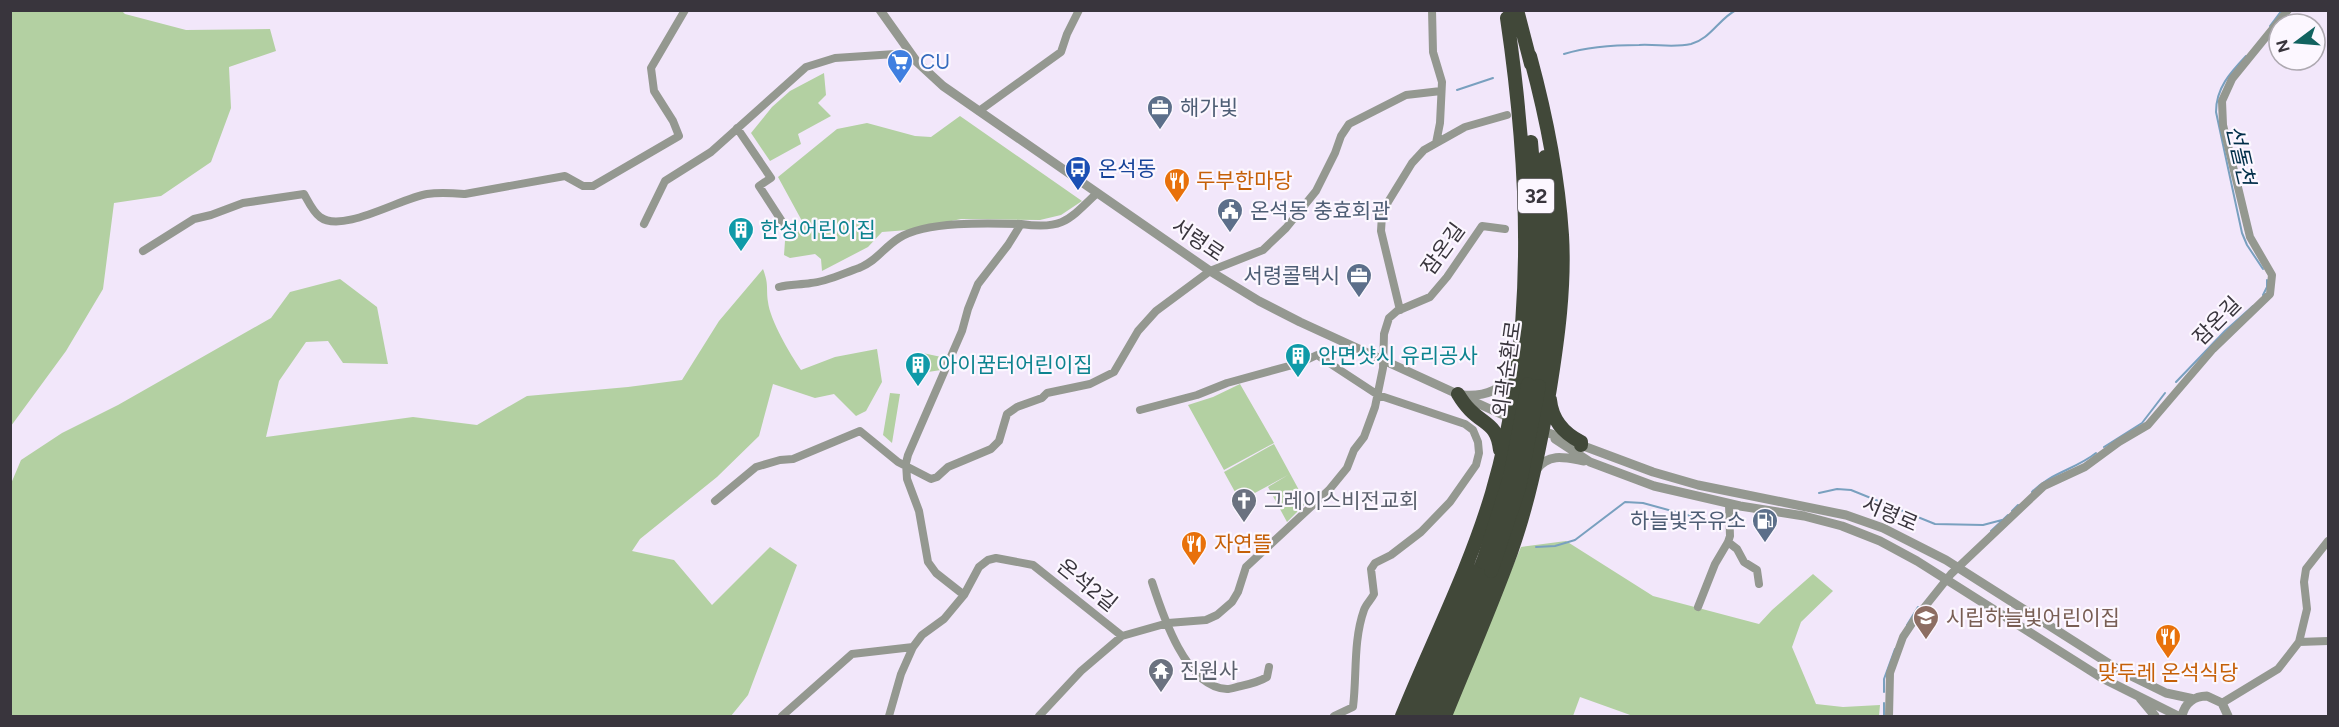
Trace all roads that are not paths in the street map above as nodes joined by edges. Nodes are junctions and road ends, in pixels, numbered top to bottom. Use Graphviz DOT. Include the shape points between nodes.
graph roads {
  1 [pos="685,10"];
  2 [pos="880,10"];
  3 [pos="1079,10"];
  4 [pos="1432,10"];
  5 [pos="2288,10"];
  6 [pos="1510,13"];
  7 [pos="888,16"];
  8 [pos="910,53"];
  9 [pos="1441,91"];
  10 [pos="979,111"];
  11 [pos="1507,115"];
  12 [pos="737,128"];
  13 [pos="1436,143"];
  14 [pos="1097,193"];
  15 [pos="783,223"];
  16 [pos="644,224"];
  17 [pos="1021,224"];
  18 [pos="1505,229"];
  19 [pos="143,251"];
  20 [pos="1210,271"];
  21 [pos="779,287"];
  22 [pos="1400,310"];
  23 [pos="1384,361"];
  24 [pos="1516,369"];
  25 [pos="1539,387"];
  26 [pos="1458,394"];
  27 [pos="1378,395"];
  28 [pos="1140,410"];
  29 [pos="1509,417"];
  30 [pos="1543,431"];
  31 [pos="1587,447"];
  32 [pos="1500,457"];
  33 [pos="1590,462"];
  34 [pos="906,466"];
  35 [pos="1531,478"];
  36 [pos="715,501"];
  37 [pos="1729,504"];
  38 [pos="2328,541"];
  39 [pos="1728,542"];
  40 [pos="1921,546"];
  41 [pos="1914,559"];
  42 [pos="1487,567"];
  43 [pos="1952,574"];
  44 [pos="1152,582"];
  45 [pos="1759,584"];
  46 [pos="964,595"];
  47 [pos="2004,598"];
  48 [pos="1698,607"];
  49 [pos="1996,612"];
  50 [pos="1168,623"];
  51 [pos="1122,636"];
  52 [pos="2328,641"];
  53 [pos="2299,642"];
  54 [pos="914,647"];
  55 [pos="1269,667"];
  56 [pos="2136,694"];
  57 [pos="2194,699"];
  58 [pos="2222,703"];
  59 [pos="782,717"];
  60 [pos="889,717"];
  61 [pos="1039,717"];
  62 [pos="1334,717"];
  63 [pos="1402,717"];
  64 [pos="1416,717"];
  65 [pos="1430,717"];
  66 [pos="1445,717"];
  67 [pos="1889,717"];
  68 [pos="2155,717"];
  69 [pos="2180,717"];
  70 [pos="2228,717"];
  1 -- 19 [label="street" via="651,68 654,91 679,136 593,186 583,186 565,176 465,194 426,194 331,222 318,216 304,194 243,202 194,219"];
  2 -- 7 [label="street, 서령로"];
  3 -- 10 [label="street" via="1061,52"];
  4 -- 9 [label="street" via="1432,52"];
  5 -- 43 [label="street, 잠온길" via="2232,79 2222,106 2248,231 2271,274 2270,294 2213,349 2148,425 2085,467 2044,486"];
  6 -- 24 [label="highway" via="1524,170 1523,292"];
  6 -- 25 [label="highway, 외곽순환로 / 32" via="1527,111 1537,222"];
  6 -- 25 [label="highway, 외곽순환로 / 32" via="1530,56 1545,158 1549,222 1547,326"];
  7 -- 8 [label="street, 서령로"];
  8 -- 10 [label="street, 서령로" via="934,79"];
  8 -- 12 [label="street" via="836,58 812,64"];
  9 -- 13 [label="street"];
  9 -- 20 [label="street" via="1406,94 1349,124 1316,191 1286,228 1263,250"];
  10 -- 14 [label="street, 서령로"];
  11 -- 13 [label="street" via="1465,127"];
  12 -- 15 [label="street" via="771,178 759,186"];
  12 -- 16 [label="street" via="711,152 665,181"];
  13 -- 22 [label="street" via="1412,163 1382,215 1381,231"];
  14 -- 17 [label="street" via="1058,225"];
  14 -- 20 [label="street, 서령로"];
  17 -- 21 [label="street" via="971,222 915,231 898,238 875,261 859,268 812,284"];
  17 -- 34 [label="street" via="978,284"];
  18 -- 22 [label="street, 잠온길" via="1482,226 1430,297"];
  20 -- 23 [label="street, 서령로" via="1259,302"];
  20 -- 34 [label="street" via="1156,311 1107,377 1047,393 1017,407 1007,414 996,445 948,467 934,479"];
  22 -- 23 [label="street" via="1386,323"];
  23 -- 26 [label="street, 서령로"];
  23 -- 27 [label="street, 온석2길"];
  24 -- 26 [label="street" via="1491,392"];
  24 -- 29 [label="highway"];
  25 -- 30 [label="highway"];
  25 -- 31 [label="highway" via="1556,421"];
  25 -- 42 [label="highway, 외곽순환로 / 32, bridge" via="1519,488"];
  26 -- 29 [label="street, 서령로"];
  26 -- 32 [label="highway" via="1470,411 1496,432"];
  27 -- 28 [label="street" via="1317,355 1197,396"];
  27 -- 50 [label="street, 온석2길" via="1371,421 1347,468 1329,490 1246,567 1232,602 1206,620"];
  27 -- 62 [label="street" via="1465,424 1476,436 1479,455 1445,509 1371,569 1374,594 1360,625 1354,658 1353,707"];
  29 -- 30 [label="street, 서령로"];
  29 -- 32 [label="highway"];
  30 -- 31 [label="street, 서령로"];
  30 -- 33 [label="street, 서령로"];
  30 -- 35 [label="highway"];
  31 -- 33 [label="street"];
  31 -- 40 [label="street, 서령로" via="1698,485 1845,515"];
  32 -- 63 [label="highway" via="1462,577"];
  33 -- 35 [label="street" via="1550,458"];
  33 -- 37 [label="street, 서령로" via="1654,486"];
  34 -- 36 [label="street" via="860,431 793,459 756,467"];
  34 -- 46 [label="street" via="928,562"];
  35 -- 66 [label="highway" via="1511,551"];
  37 -- 39 [label="street"];
  37 -- 41 [label="street, 서령로" via="1825,521 1880,541"];
  38 -- 53 [label="street" via="2306,569 2307,609"];
  39 -- 45 [label="street" via="1756,570"];
  39 -- 48 [label="street"];
  40 -- 41 [label="street"];
  40 -- 43 [label="street, 서령로"];
  41 -- 43 [label="street, 서령로"];
  42 -- 64 [label="highway, 외곽순환로 / 32"];
  42 -- 65 [label="highway, 외곽순환로 / 32"];
  43 -- 47 [label="street, 서령로"];
  43 -- 49 [label="street, 서령로"];
  43 -- 67 [label="street, 잠온길" via="1915,619 1896,652 1889,680"];
  44 -- 50 [label="street"];
  46 -- 51 [label="street, 온석2길" via="988,560 1033,566"];
  46 -- 54 [label="street"];
  47 -- 49 [label="street"];
  47 -- 57 [label="street, 서령로" via="2150,686"];
  49 -- 56 [label="street, 서령로" via="2102,678"];
  50 -- 51 [label="street, 온석2길"];
  50 -- 55 [label="street" via="1190,668 1210,684 1226,689 1251,684 1267,677"];
  51 -- 61 [label="street" via="1081,671"];
  52 -- 53 [label="street"];
  53 -- 58 [label="street" via="2278,669"];
  54 -- 59 [label="street" via="852,654"];
  54 -- 60 [label="street"];
  56 -- 68 [label="street"];
  56 -- 69 [label="street, 서령로"];
  57 -- 58 [label="street, 서령로" via="2210,696"];
  57 -- 69 [label="street, 서령로"];
  58 -- 70 [label="street"];
}
